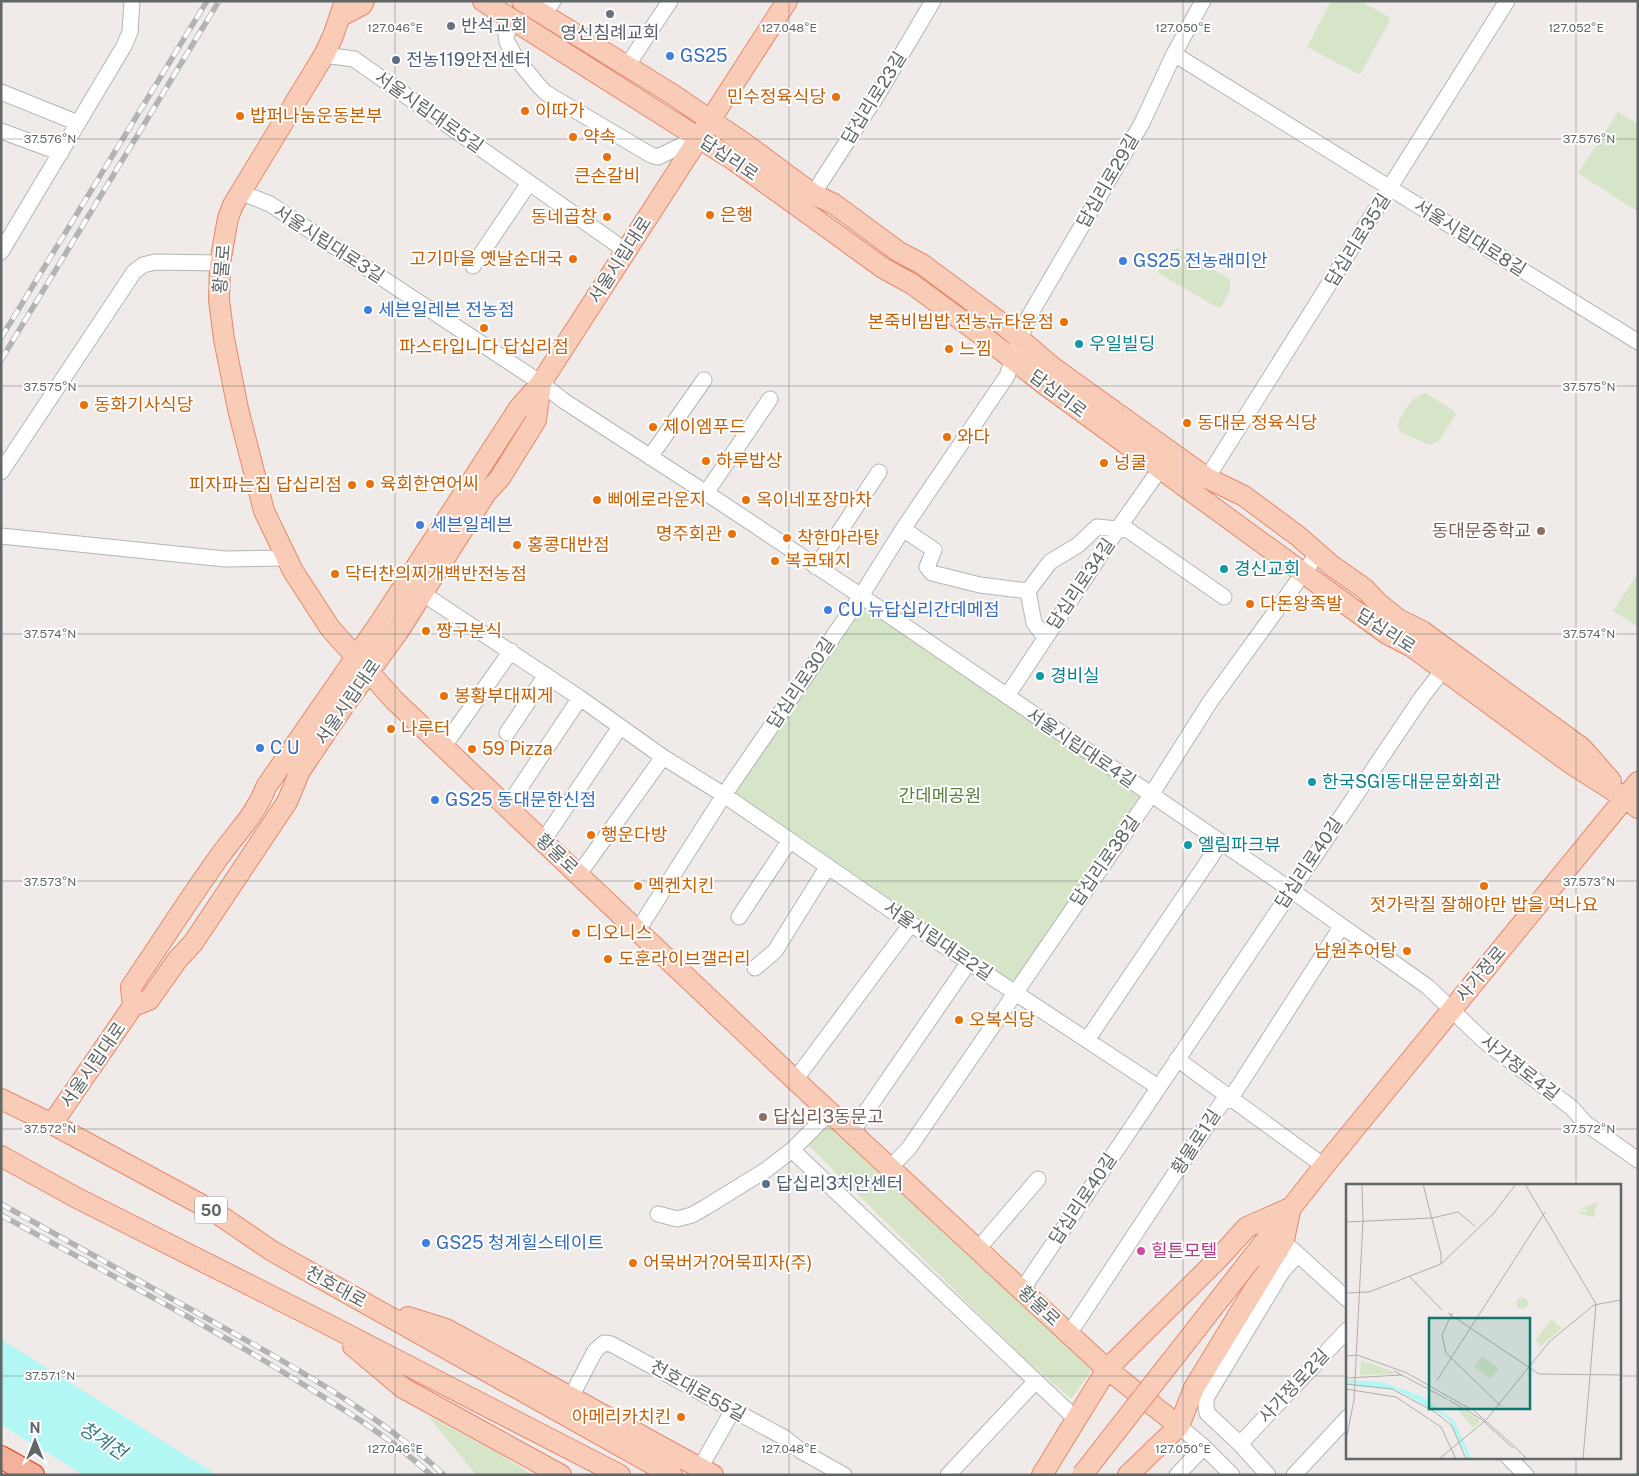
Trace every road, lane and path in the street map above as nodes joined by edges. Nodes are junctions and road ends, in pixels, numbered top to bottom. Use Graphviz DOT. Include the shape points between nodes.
graph roads {
  1 [pos="132,1"];
  2 [pos="364,1"];
  3 [pos="483,1"];
  4 [pos="522,1"];
  5 [pos="670,1"];
  6 [pos="787,1"];
  7 [pos="933,1"];
  8 [pos="1203,1"];
  9 [pos="1507,1"];
  10 [pos="549,8"];
  11 [pos="343,9"];
  12 [pos="514,20"];
  13 [pos="1174,54"];
  14 [pos="324,55"];
  15 [pos="627,66"];
  16 [pos="1,92"];
  17 [pos="710,120"];
  18 [pos="78,123"];
  19 [pos="1,131"];
  20 [pos="699,137"];
  21 [pos="61,153"];
  22 [pos="529,183"];
  23 [pos="1390,188"];
  24 [pos="240,192"];
  25 [pos="813,194"];
  26 [pos="626,251"];
  27 [pos="1,252"];
  28 [pos="220,263"];
  29 [pos="473,266"];
  30 [pos="1021,339"];
  31 [pos="1638,342"];
  32 [pos="1013,360"];
  33 [pos="704,380"];
  34 [pos="541,383"];
  35 [pos="770,399"];
  36 [pos="650,457"];
  37 [pos="1160,469"];
  38 [pos="1,472"];
  39 [pos="879,472"];
  40 [pos="1207,478"];
  41 [pos="706,493"];
  42 [pos="903,529"];
  43 [pos="1117,530"];
  44 [pos="1,536"];
  45 [pos="1318,553"];
  46 [pos="286,558"];
  47 [pos="816,567"];
  48 [pos="1303,573"];
  49 [pos="1028,591"];
  50 [pos="422,593"];
  51 [pos="860,596"];
  52 [pos="1224,596"];
  53 [pos="1045,637"];
  54 [pos="511,651"];
  55 [pos="362,665"];
  56 [pos="1443,670"];
  57 [pos="546,675"];
  58 [pos="1007,696"];
  59 [pos="580,698"];
  60 [pos="620,727"];
  61 [pos="507,733"];
  62 [pos="444,746"];
  63 [pos="663,757"];
  64 [pos="1638,782"];
  65 [pos="724,795"];
  66 [pos="1151,795"];
  67 [pos="1631,803"];
  68 [pos="507,807"];
  69 [pos="790,840"];
  70 [pos="543,841"];
  71 [pos="1221,842"];
  72 [pos="828,866"];
  73 [pos="578,874"];
  74 [pos="1291,890"];
  75 [pos="739,917"];
  76 [pos="910,924"];
  77 [pos="1341,927"];
  78 [pos="638,930"];
  79 [pos="969,962"];
  80 [pos="755,968"];
  81 [pos="1014,992"];
  82 [pos="1452,1010"];
  83 [pos="1087,1040"];
  84 [pos="1177,1059"];
  85 [pos="795,1080"];
  86 [pos="1158,1087"];
  87 [pos="1231,1098"];
  88 [pos="1,1099"];
  89 [pos="830,1112"];
  90 [pos="52,1124"];
  91 [pos="852,1132"];
  92 [pos="792,1150"];
  93 [pos="1,1156"];
  94 [pos="1638,1160"];
  95 [pos="1324,1166"];
  96 [pos="890,1168"];
  97 [pos="1038,1179"];
  98 [pos="1291,1207"];
  99 [pos="658,1214"];
  100 [pos="1284,1240"];
  101 [pos="978,1249"];
  102 [pos="1298,1255"];
  103 [pos="1022,1290"];
  104 [pos="1346,1298"];
  105 [pos="366,1303"];
  106 [pos="325,1323"];
  107 [pos="1346,1331"];
  108 [pos="1069,1334"];
  109 [pos="1108,1369"];
  110 [pos="1035,1382"];
  111 [pos="571,1397"];
  112 [pos="732,1410"];
  113 [pos="1346,1419"];
  114 [pos="1077,1420"];
  115 [pos="1179,1426"];
  116 [pos="1240,1444"];
  117 [pos="1204,1447"];
  118 [pos="1,1457"];
  119 [pos="1509,1458"];
  120 [pos="706,1471"];
  121 [pos="33,1475"];
  122 [pos="561,1475"];
  123 [pos="620,1475"];
  124 [pos="672,1475"];
  125 [pos="844,1475"];
  126 [pos="948,1475"];
  127 [pos="1042,1475"];
  128 [pos="1082,1475"];
  129 [pos="1128,1475"];
  130 [pos="1177,1475"];
  131 [pos="1232,1475"];
  132 [pos="1268,1475"];
  133 [pos="1294,1475"];
  134 [pos="1526,1475"];
  1 -- 18 [label="street" via="128,37"];
  2 -- 11 [label="main road" via="362,5"];
  3 -- 12 [label="main road, 답십리로"];
  4 -- 10 [label="main road, 답십리로"];
  5 -- 15 [label="street"];
  6 -- 17 [label="main road, 서울시립대로"];
  7 -- 25 [label="street, 답십리로23길"];
  8 -- 13 [label="street, 답십리로29길"];
  9 -- 23 [label="street, 답십리로35길"];
  10 -- 15 [label="main road, 답십리로"];
  11 -- 14 [label="main road, 황물로"];
  12 -- 20 [label="main road, 답십리로"];
  12 -- 20 [label="street" via="506,35 507,42 523,68 546,92 651,155 658,157"];
  13 -- 23 [label="street, 서울시립대로8길"];
  13 -- 30 [label="street, 답십리로29길" via="1142,123 1028,318"];
  14 -- 22 [label="street, 서울시립대로5길" via="354,59"];
  14 -- 24 [label="main road, 황물로"];
  15 -- 17 [label="main road, 답십리로"];
  16 -- 18 [label="street"];
  17 -- 20 [label="main road, 서울시립대로"];
  17 -- 25 [label="main road, 답십리로"];
  18 -- 21 [label="street"];
  19 -- 21 [label="street"];
  20 -- 26 [label="main road, 서울시립대로"];
  20 -- 32 [label="main road, 답십리로" via="883,268 912,284"];
  21 -- 27 [label="street"];
  22 -- 26 [label="street, 서울시립대로5길"];
  22 -- 29 [label="street"];
  23 -- 31 [label="street, 서울시립대로8길"];
  23 -- 40 [label="street, 답십리로35길"];
  24 -- 28 [label="main road, 황물로" via="228,218"];
  24 -- 34 [label="street, 서울시립대로3길" via="270,204"];
  25 -- 30 [label="main road, 답십리로" via="834,204 898,252 922,264"];
  26 -- 34 [label="main road, 서울시립대로"];
  28 -- 38 [label="street" via="155,262 134,272"];
  28 -- 46 [label="main road, 황물로" via="220,313 238,409 264,511"];
  30 -- 32 [label="street, 답십리로29길"];
  30 -- 40 [label="main road, 답십리로" via="1056,369"];
  32 -- 37 [label="main road, 답십리로"];
  32 -- 42 [label="street, 답십리로30길" via="1007,376"];
  33 -- 36 [label="street"];
  34 -- 36 [label="street, 서울시립대로4길"];
  34 -- 50 [label="main road, 서울시립대로" via="536,420"];
  34 -- 55 [label="main road, 서울시립대로" via="519,408 381,622"];
  35 -- 41 [label="street"];
  36 -- 41 [label="street, 서울시립대로4길"];
  37 -- 43 [label="street, 답십리로34길"];
  37 -- 48 [label="main road, 답십리로"];
  39 -- 47 [label="street"];
  40 -- 45 [label="main road, 답십리로" via="1244,496"];
  41 -- 47 [label="street, 서울시립대로4길"];
  42 -- 49 [label="street" via="934,550 927,567 932,573 980,585"];
  42 -- 51 [label="street, 답십리로30길"];
  43 -- 49 [label="street, 답십리로34길" via="1097,527 1078,545 1050,562"];
  43 -- 52 [label="street" via="1128,530"];
  43 -- 53 [label="street, 답십리로34길"];
  44 -- 46 [label="street" via="226,559"];
  45 -- 48 [label="street, 답십리로38길"];
  45 -- 67 [label="main road, 답십리로" via="1398,618 1422,631 1582,748"];
  46 -- 55 [label="main road, 황물로" via="330,628"];
  47 -- 51 [label="street, 서울시립대로4길"];
  48 -- 56 [label="main road, 답십리로"];
  48 -- 66 [label="street, 답십리로38길" via="1210,702"];
  49 -- 53 [label="street, 답십리로34길" via="1034,623"];
  50 -- 54 [label="street, 서울시립대로2길"];
  50 -- 55 [label="main road, 서울시립대로" via="398,632"];
  51 -- 58 [label="street, 서울시립대로4길"];
  51 -- 65 [label="street, 답십리로30길"];
  53 -- 58 [label="street, 답십리로34길"];
  54 -- 57 [label="street, 서울시립대로2길"];
  54 -- 62 [label="street"];
  55 -- 62 [label="main road, 황물로"];
  55 -- 90 [label="main road, 서울시립대로" via="266,787 261,801 241,831 222,852 131,987 133,1006"];
  56 -- 67 [label="main road, 답십리로" via="1570,763"];
  56 -- 74 [label="street, 답십리로40길"];
  57 -- 59 [label="street, 서울시립대로2길"];
  57 -- 61 [label="street"];
  58 -- 66 [label="street, 서울시립대로4길"];
  59 -- 60 [label="street, 서울시립대로2길"];
  59 -- 68 [label="street"];
  60 -- 63 [label="street, 서울시립대로2길"];
  60 -- 70 [label="street"];
  62 -- 68 [label="main road, 황물로"];
  63 -- 65 [label="street, 서울시립대로2길"];
  63 -- 73 [label="street"];
  64 -- 67 [label="main road, 사가정로"];
  65 -- 69 [label="street, 서울시립대로2길"];
  65 -- 78 [label="street, 답십리로30길"];
  66 -- 71 [label="street, 서울시립대로4길"];
  66 -- 81 [label="street, 답십리로38길"];
  67 -- 82 [label="main road, 사가정로"];
  68 -- 70 [label="main road, 황물로"];
  69 -- 72 [label="street, 서울시립대로2길"];
  69 -- 75 [label="street"];
  70 -- 73 [label="main road, 황물로"];
  71 -- 74 [label="street, 서울시립대로4길"];
  71 -- 83 [label="street"];
  72 -- 76 [label="street, 서울시립대로2길"];
  72 -- 80 [label="street" via="776,951"];
  73 -- 78 [label="main road, 황물로"];
  74 -- 77 [label="street, 서울시립대로4길"];
  74 -- 84 [label="street, 답십리로40길"];
  76 -- 79 [label="street, 서울시립대로2길"];
  76 -- 85 [label="street"];
  77 -- 82 [label="street, 서울시립대로4길" via="1428,987"];
  77 -- 87 [label="street, 황물로1길"];
  78 -- 85 [label="main road, 황물로"];
  79 -- 81 [label="street, 서울시립대로2길"];
  79 -- 91 [label="street"];
  81 -- 83 [label="street, 서울시립대로2길"];
  81 -- 96 [label="street, 답십리로38길" via="909,1148"];
  82 -- 94 [label="street, 사가정로4길" via="1483,1040 1572,1108 1585,1123"];
  82 -- 95 [label="main road, 사가정로"];
  83 -- 86 [label="street, 서울시립대로2길"];
  84 -- 86 [label="street, 답십리로40길"];
  84 -- 87 [label="street"];
  85 -- 89 [label="main road, 황물로"];
  86 -- 103 [label="street, 답십리로40길"];
  87 -- 95 [label="street"];
  87 -- 108 [label="street, 황물로1길" via="1222,1104"];
  88 -- 90 [label="main road, 천호대로 / 50"];
  89 -- 91 [label="main road, 황물로"];
  89 -- 92 [label="street"];
  90 -- 105 [label="main road, 천호대로 / 50" via="215,1212 272,1251"];
  91 -- 96 [label="main road, 황물로"];
  92 -- 99 [label="street" via="766,1170 692,1215 677,1219"];
  92 -- 110 [label="street"];
  93 -- 106 [label="main road, 천호대로" via="75,1197"];
  95 -- 98 [label="main road, 사가정로"];
  96 -- 101 [label="main road, 황물로"];
  97 -- 101 [label="street"];
  98 -- 100 [label="main road"];
  98 -- 109 [label="main road" via="1247,1227"];
  98 -- 128 [label="main road, 사가정로, bridge"];
  100 -- 102 [label="street"];
  100 -- 115 [label="main road" via="1194,1388"];
  101 -- 103 [label="main road, 황물로"];
  102 -- 104 [label="street"];
  102 -- 116 [label="street" via="1282,1272 1206,1398 1207,1413"];
  103 -- 108 [label="main road, 황물로"];
  105 -- 111 [label="main road" via="446,1329"];
  105 -- 124 [label="main road, 천호대로 / 50"];
  106 -- 122 [label="main road" via="403,1388"];
  106 -- 123 [label="main road, 천호대로"];
  107 -- 116 [label="street, 사가정로2길"];
  108 -- 109 [label="main road, 황물로"];
  109 -- 114 [label="main road"];
  109 -- 115 [label="main road, 황물로"];
  110 -- 114 [label="street"];
  110 -- 126 [label="street"];
  111 -- 112 [label="street, 천호대로55길" via="595,1351 604,1343 618,1347"];
  111 -- 120 [label="main road"];
  112 -- 120 [label="street"];
  112 -- 125 [label="street, 천호대로55길" via="786,1438"];
  113 -- 133 [label="street"];
  114 -- 127 [label="main road"];
  115 -- 117 [label="street, 황물로"];
  115 -- 129 [label="main road"];
  116 -- 132 [label="street"];
  117 -- 130 [label="street"];
  117 -- 131 [label="street, 황물로"];
  118 -- 121 [label="highway"];
  119 -- 134 [label="street"];
}
